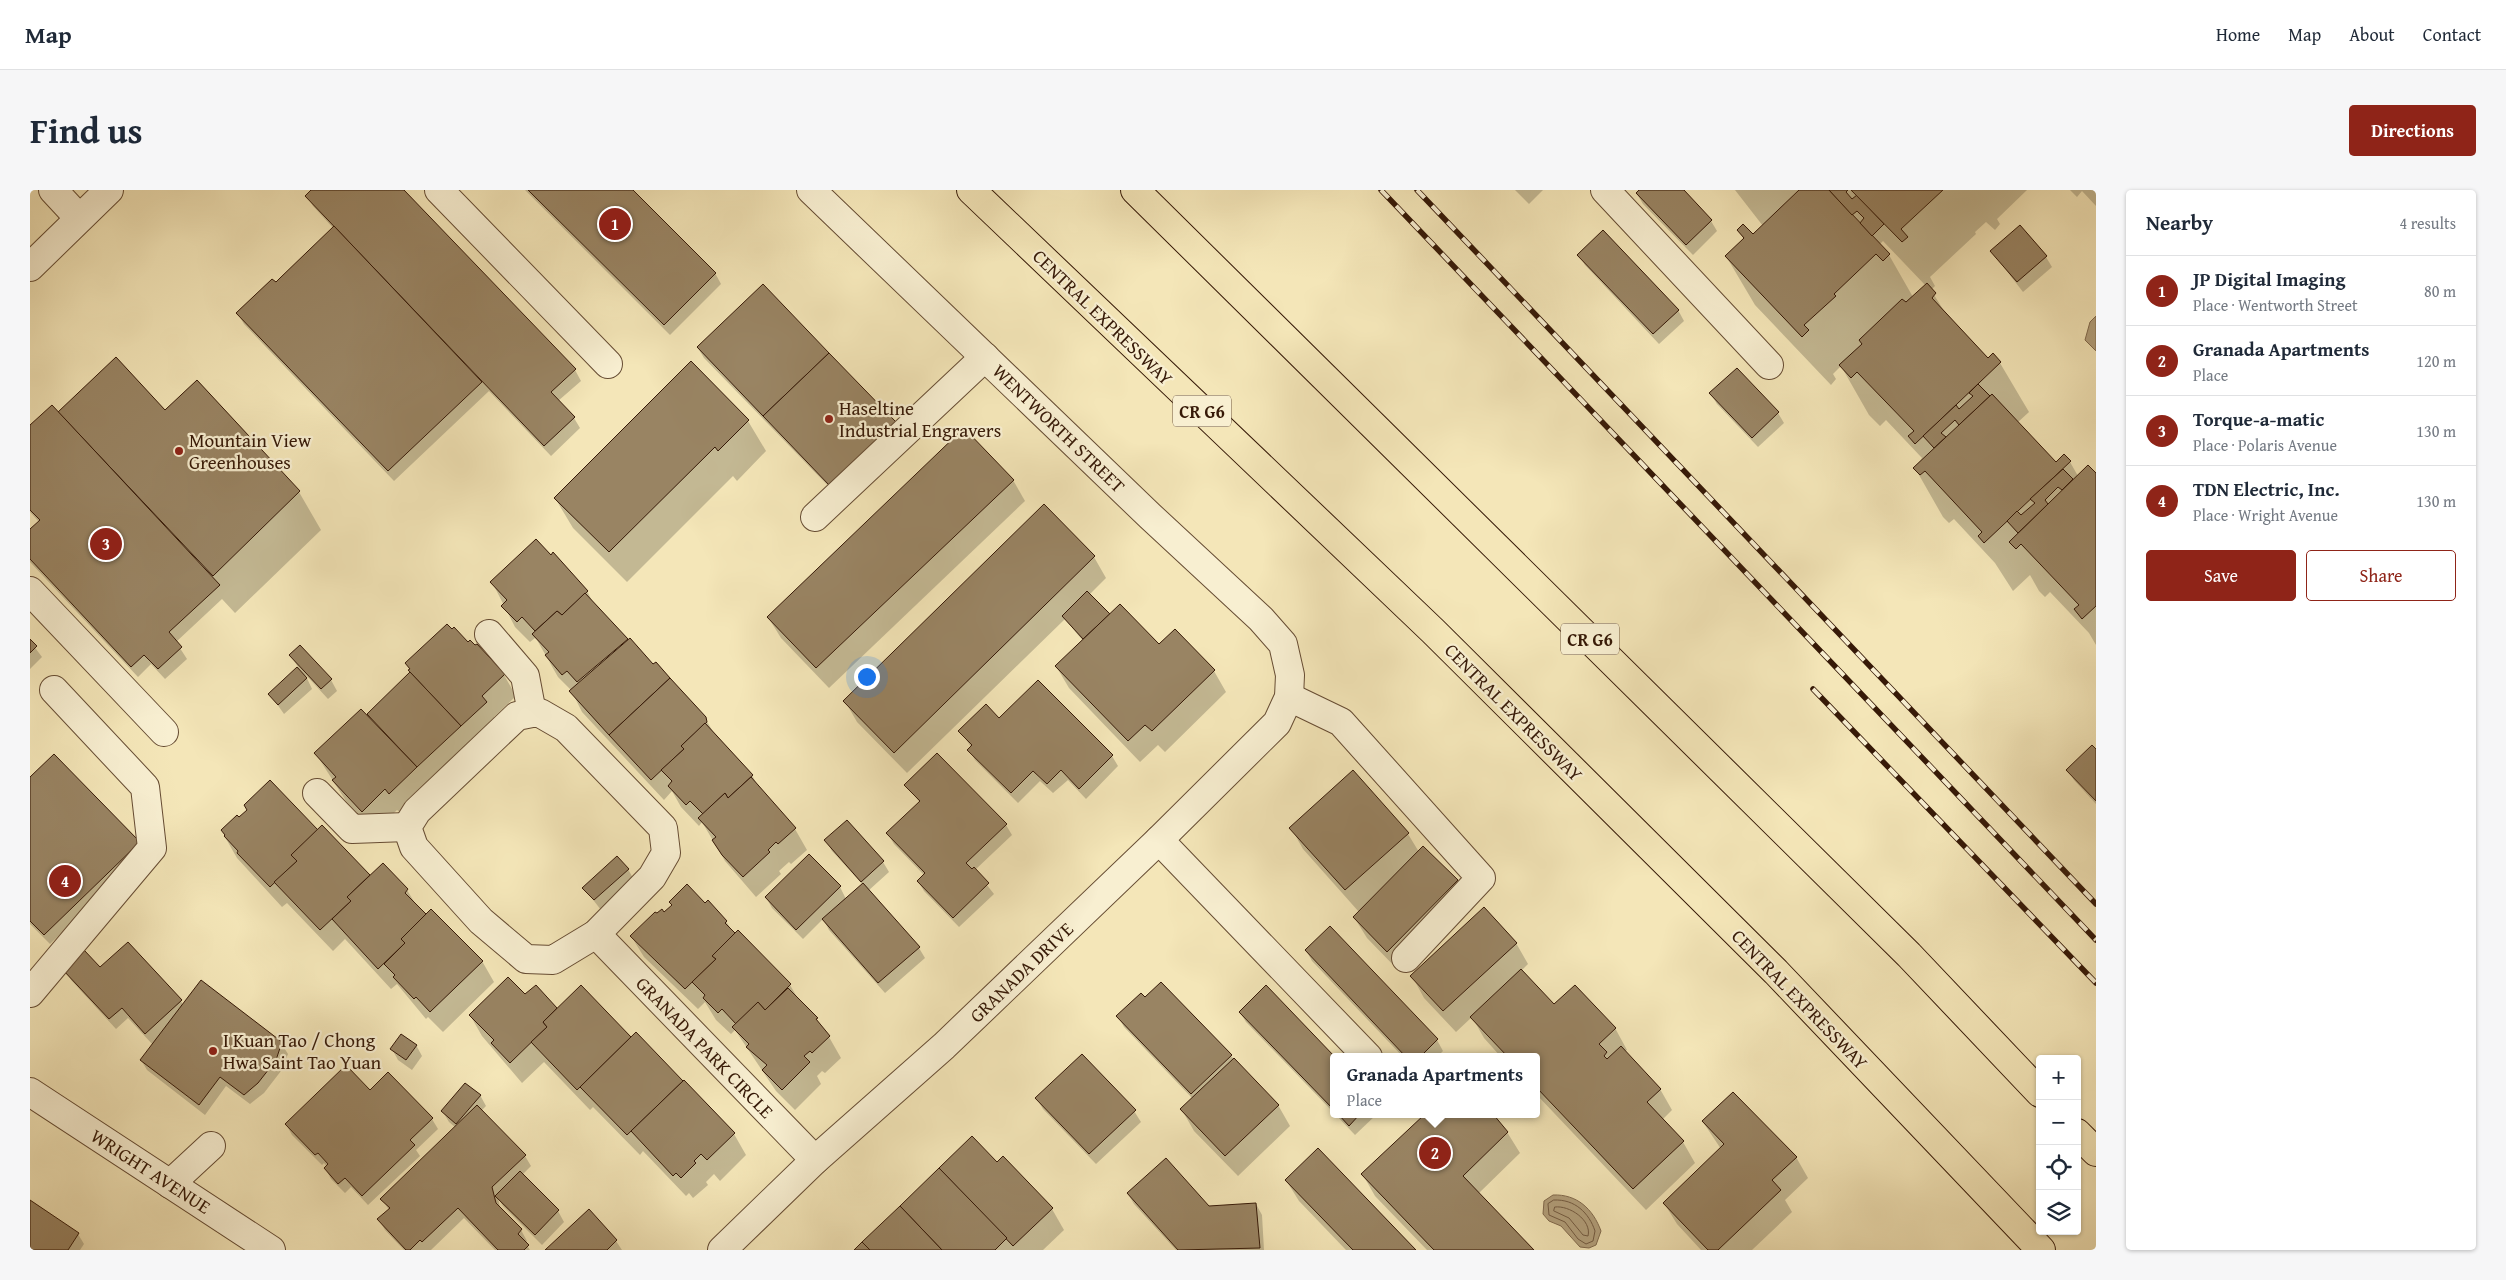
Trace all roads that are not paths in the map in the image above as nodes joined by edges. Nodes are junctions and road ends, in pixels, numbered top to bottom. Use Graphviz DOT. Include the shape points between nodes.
graph roads {
  1 [pos="53,190"];
  2 [pos="109,190"];
  3 [pos="439,190"];
  4 [pos="811,190"];
  5 [pos="971,190"];
  6 [pos="1135,190"];
  7 [pos="1605,190"];
  8 [pos="79,218"];
  9 [pos="30,267"];
  10 [pos="985,357"];
  11 [pos="608,364"];
  12 [pos="1769,365"];
  13 [pos="815,517"];
  14 [pos="30,591"];
  15 [pos="489,634"];
  16 [pos="1290,686"];
  17 [pos="54,690"];
  18 [pos="532,713"];
  19 [pos="164,732"];
  20 [pos="317,793"];
  21 [pos="407,827"];
  22 [pos="1159,840"];
  23 [pos="596,934"];
  24 [pos="1406,958"];
  25 [pos="30,994"];
  26 [pos="1364,1053"];
  27 [pos="2036,1089"];
  28 [pos="30,1092"];
  29 [pos="2081,1137"];
  30 [pos="211,1146"];
  31 [pos="2096,1152"];
  32 [pos="814,1160"];
  33 [pos="170,1184"];
  34 [pos="271,1250"];
  35 [pos="722,1250"];
  36 [pos="2041,1250"];
  1 -- 8 [label="street"];
  2 -- 8 [label="street"];
  3 -- 11 [label="street"];
  4 -- 10 [label="street, WENTWORTH STREET"];
  5 -- 36 [label="highway, CENTRAL EXPRESSWAY / CR G6" via="1461,659 1776,972"];
  6 -- 27 [label="highway, CR G6" via="1909,956"];
  7 -- 12 [label="street"];
  8 -- 9 [label="street"];
  10 -- 13 [label="street"];
  10 -- 16 [label="street, WENTWORTH STREET" via="1261,619 1283,644"];
  14 -- 19 [label="street"];
  15 -- 18 [label="street" via="525,676"];
  16 -- 22 [label="street, GRANADA DRIVE" via="1277,723"];
  16 -- 24 [label="street" via="1341,722 1482,878"];
  17 -- 25 [label="street" via="145,788 152,848"];
  18 -- 21 [label="street" via="517,716 417,811"];
  18 -- 23 [label="street" via="540,713 566,728 663,828 666,853 652,877"];
  20 -- 21 [label="street" via="352,829"];
  21 -- 23 [label="street" via="414,847 481,921 526,959 553,960"];
  22 -- 26 [label="street"];
  22 -- 32 [label="street, GRANADA DRIVE" via="944,1046"];
  23 -- 32 [label="street, GRANADA PARK CIRCLE"];
  28 -- 33 [label="street, WRIGHT AVENUE"];
  29 -- 31 [label="highway"];
  30 -- 33 [label="street"];
  32 -- 35 [label="street, GRANADA DRIVE"];
  33 -- 34 [label="street, WRIGHT AVENUE"];
}
